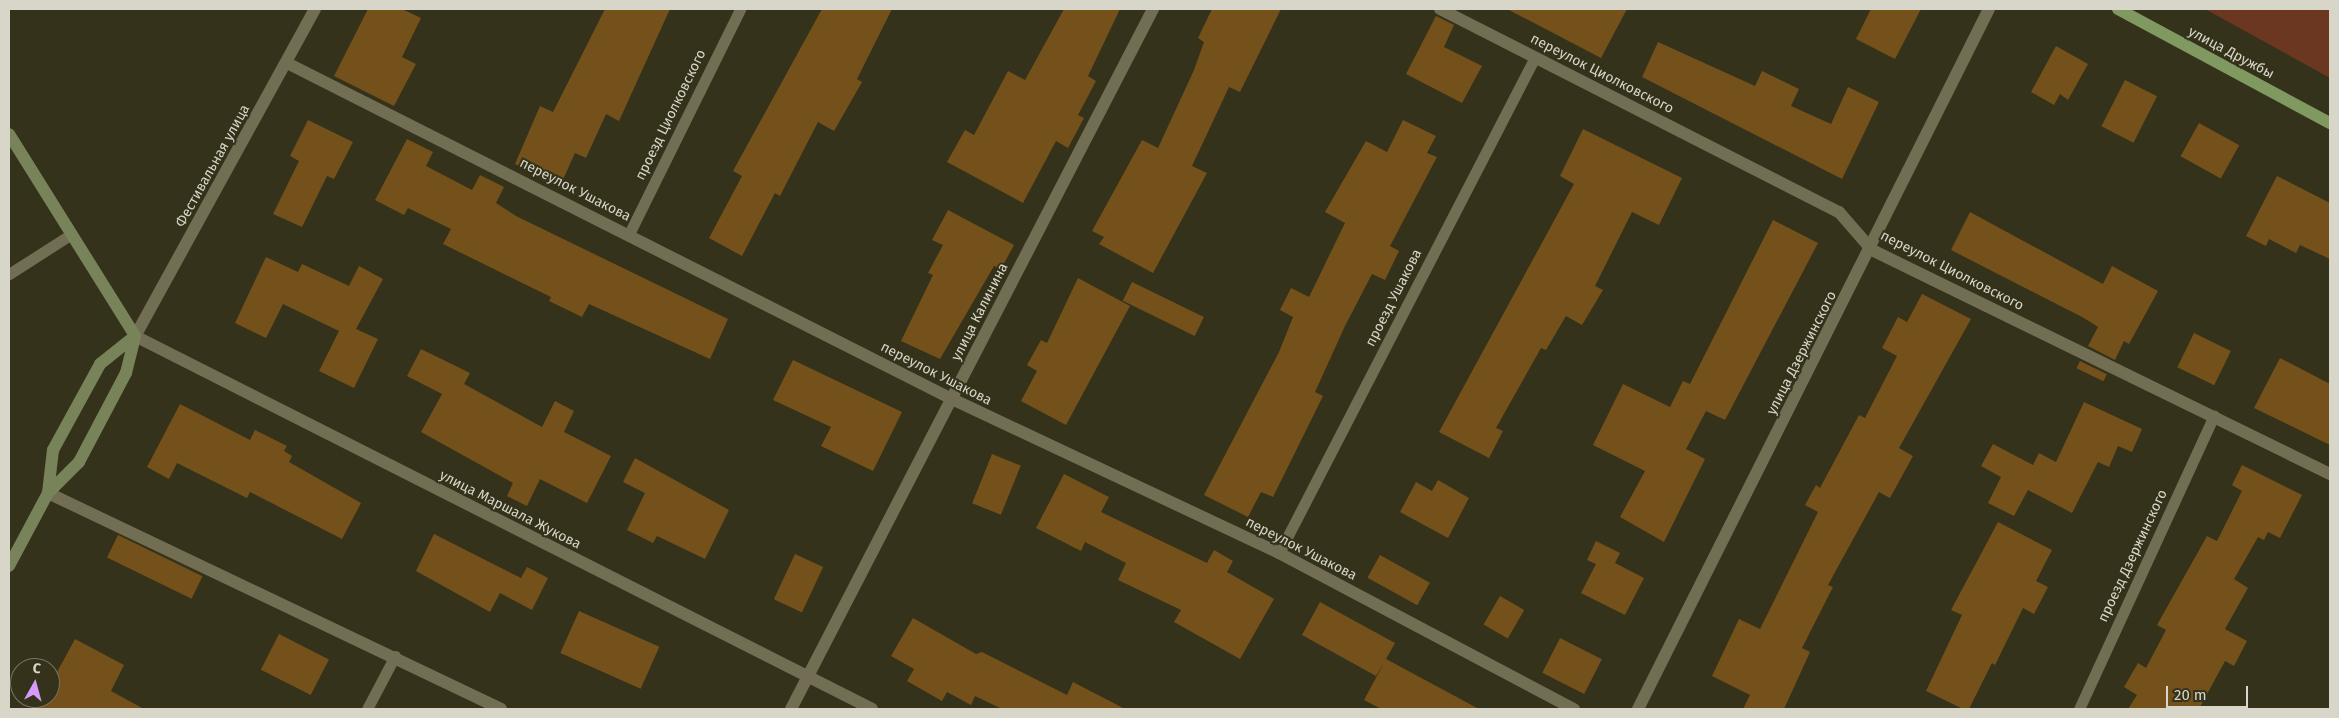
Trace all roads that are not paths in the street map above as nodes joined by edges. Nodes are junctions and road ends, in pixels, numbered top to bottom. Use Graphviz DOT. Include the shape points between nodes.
graph roads {
  1 [pos="315,9"];
  2 [pos="740,9"];
  3 [pos="1153,9"];
  4 [pos="1440,9"];
  5 [pos="1989,9"];
  6 [pos="2118,9"];
  7 [pos="1535,57"];
  8 [pos="287,63"];
  9 [pos="2330,123"];
  10 [pos="9,134"];
  11 [pos="629,234"];
  12 [pos="70,235"];
  13 [pos="1872,250"];
  14 [pos="9,274"];
  15 [pos="135,336"];
  16 [pos="952,399"];
  17 [pos="2214,416"];
  18 [pos="2330,474"];
  19 [pos="48,492"];
  20 [pos="1279,553"];
  21 [pos="9,566"];
  22 [pos="395,656"];
  23 [pos="806,678"];
  24 [pos="368,709"];
  25 [pos="501,709"];
  26 [pos="791,709"];
  27 [pos="872,709"];
  28 [pos="1574,709"];
  29 [pos="1638,709"];
  30 [pos="2079,709"];
  1 -- 8 [label="street, Фестивальная улица"];
  2 -- 11 [label="lane, проезд Циолковского"];
  3 -- 16 [label="street, улица Калинина"];
  4 -- 7 [label="street, переулок Циолковского"];
  5 -- 13 [label="street, улица Дзержинского"];
  6 -- 9 [label="main road, улица Дружбы"];
  7 -- 13 [label="street, переулок Циолковского" via="1839,212"];
  7 -- 20 [label="lane, проезд Ушакова"];
  8 -- 11 [label="street, переулок Ушакова"];
  8 -- 15 [label="street, Фестивальная улица"];
  10 -- 12 [label="street"];
  11 -- 16 [label="street, переулок Ушакова"];
  12 -- 14 [label="lane"];
  12 -- 15 [label="street"];
  13 -- 17 [label="street, переулок Циолковского"];
  13 -- 29 [label="street, улица Дзержинского"];
  15 -- 19 [label="street, Фестивальная улица" via="126,373 79,462"];
  15 -- 19 [label="street, Фестивальная улица" via="100,364 53,450"];
  15 -- 23 [label="street, улица Маршала Жукова"];
  16 -- 20 [label="street, переулок Ушакова"];
  16 -- 23 [label="street, улица Калинина"];
  17 -- 18 [label="street, переулок Циолковского"];
  17 -- 30 [label="lane, проезд Дзержинского"];
  19 -- 21 [label="street, Фестивальная улица"];
  19 -- 22 [label="street"];
  20 -- 28 [label="street, переулок Ушакова"];
  22 -- 24 [label="lane"];
  22 -- 25 [label="street"];
  23 -- 26 [label="street, улица Калинина"];
  23 -- 27 [label="street, улица Маршала Жукова"];
}
